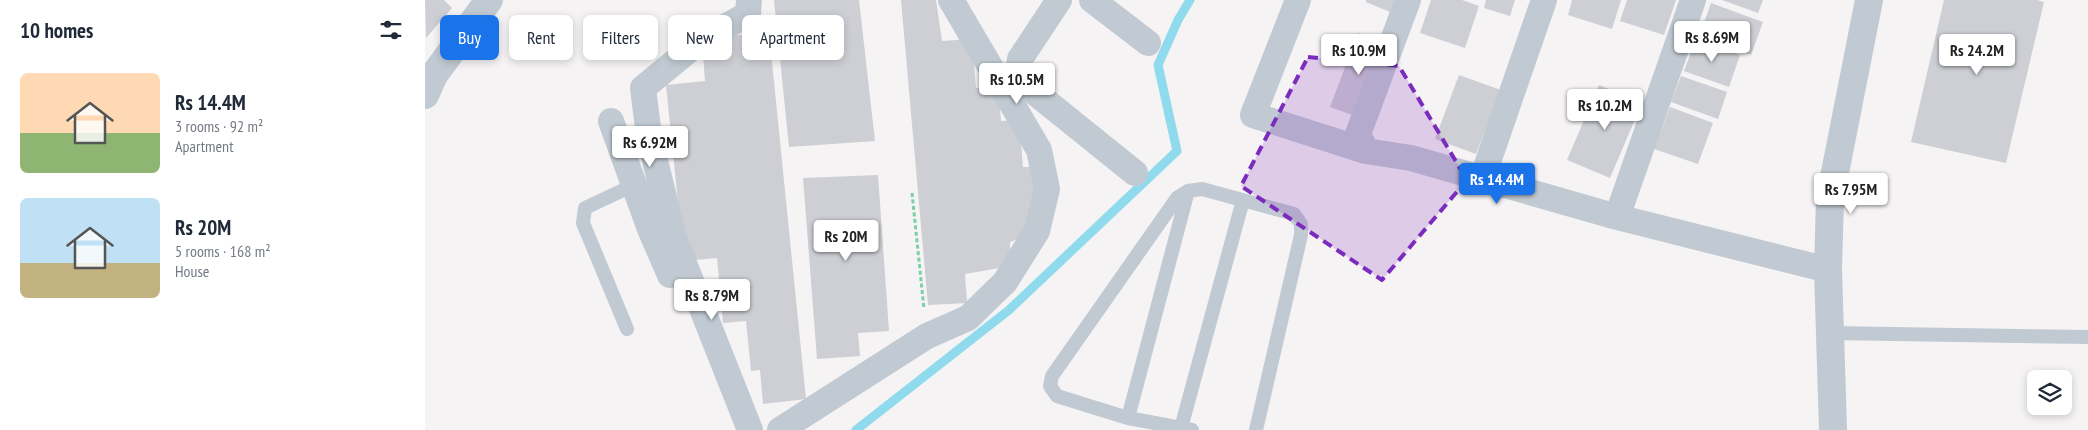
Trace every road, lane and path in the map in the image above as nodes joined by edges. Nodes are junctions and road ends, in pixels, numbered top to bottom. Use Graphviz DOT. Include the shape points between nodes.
graph roads {
  1 [pos="489,0"];
  2 [pos="749,0"];
  3 [pos="951,0"];
  4 [pos="1059,0"];
  5 [pos="1092,0"];
  6 [pos="1298,0"];
  7 [pos="1408,0"];
  8 [pos="1544,0"];
  9 [pos="1693,0"];
  10 [pos="1869,0"];
  11 [pos="1148,43"];
  12 [pos="425,95"];
  13 [pos="611,121"];
  14 [pos="1365,151"];
  15 [pos="1135,172"];
  16 [pos="1482,179"];
  17 [pos="634,185"];
  18 [pos="1188,191"];
  19 [pos="912,193"];
  20 [pos="1243,200"];
  21 [pos="1617,217"];
  22 [pos="660,226"];
  23 [pos="1827,270"];
  24 [pos="627,329"];
  25 [pos="1831,333"];
  26 [pos="927,336"];
  27 [pos="2088,337"];
  28 [pos="1128,418"];
  29 [pos="1186,429"];
  30 [pos="736,430"];
  31 [pos="750,430"];
  32 [pos="779,430"];
  33 [pos="1256,430"];
  34 [pos="1833,430"];
  1 -- 12 [label="street" via="434,76"];
  2 -- 22 [label="street" via="748,14 701,41 643,88"];
  3 -- 26 [label="street" via="1039,150 1047,188 1037,231 1005,282 968,318"];
  4 -- 15 [label="street" via="1020,59 1019,72 1033,91"];
  5 -- 11 [label="street"];
  6 -- 14 [label="street" via="1253,115"];
  7 -- 14 [label="street" via="1358,134"];
  8 -- 16 [label="street"];
  9 -- 21 [label="street"];
  10 -- 23 [label="street" via="1830,198"];
  13 -- 17 [label="street"];
  14 -- 16 [label="street" via="1411,158"];
  16 -- 21 [label="street"];
  17 -- 22 [label="street"];
  17 -- 24 [label="lane" via="585,208 583,223"];
  18 -- 20 [label="lane" via="1202,189"];
  18 -- 28 [label="lane"];
  18 -- 28 [label="lane" via="1177,198 1052,376 1050,386 1057,396"];
  19 -- 26 [label="path"];
  20 -- 29 [label="lane"];
  20 -- 33 [label="lane" via="1293,214 1301,224"];
  21 -- 23 [label="street"];
  22 -- 30 [label="street"];
  22 -- 31 [label="street" via="674,238"];
  23 -- 25 [label="street"];
  25 -- 27 [label="lane"];
  25 -- 34 [label="street"];
  26 -- 32 [label="street"];
  28 -- 29 [label="lane"];
}
